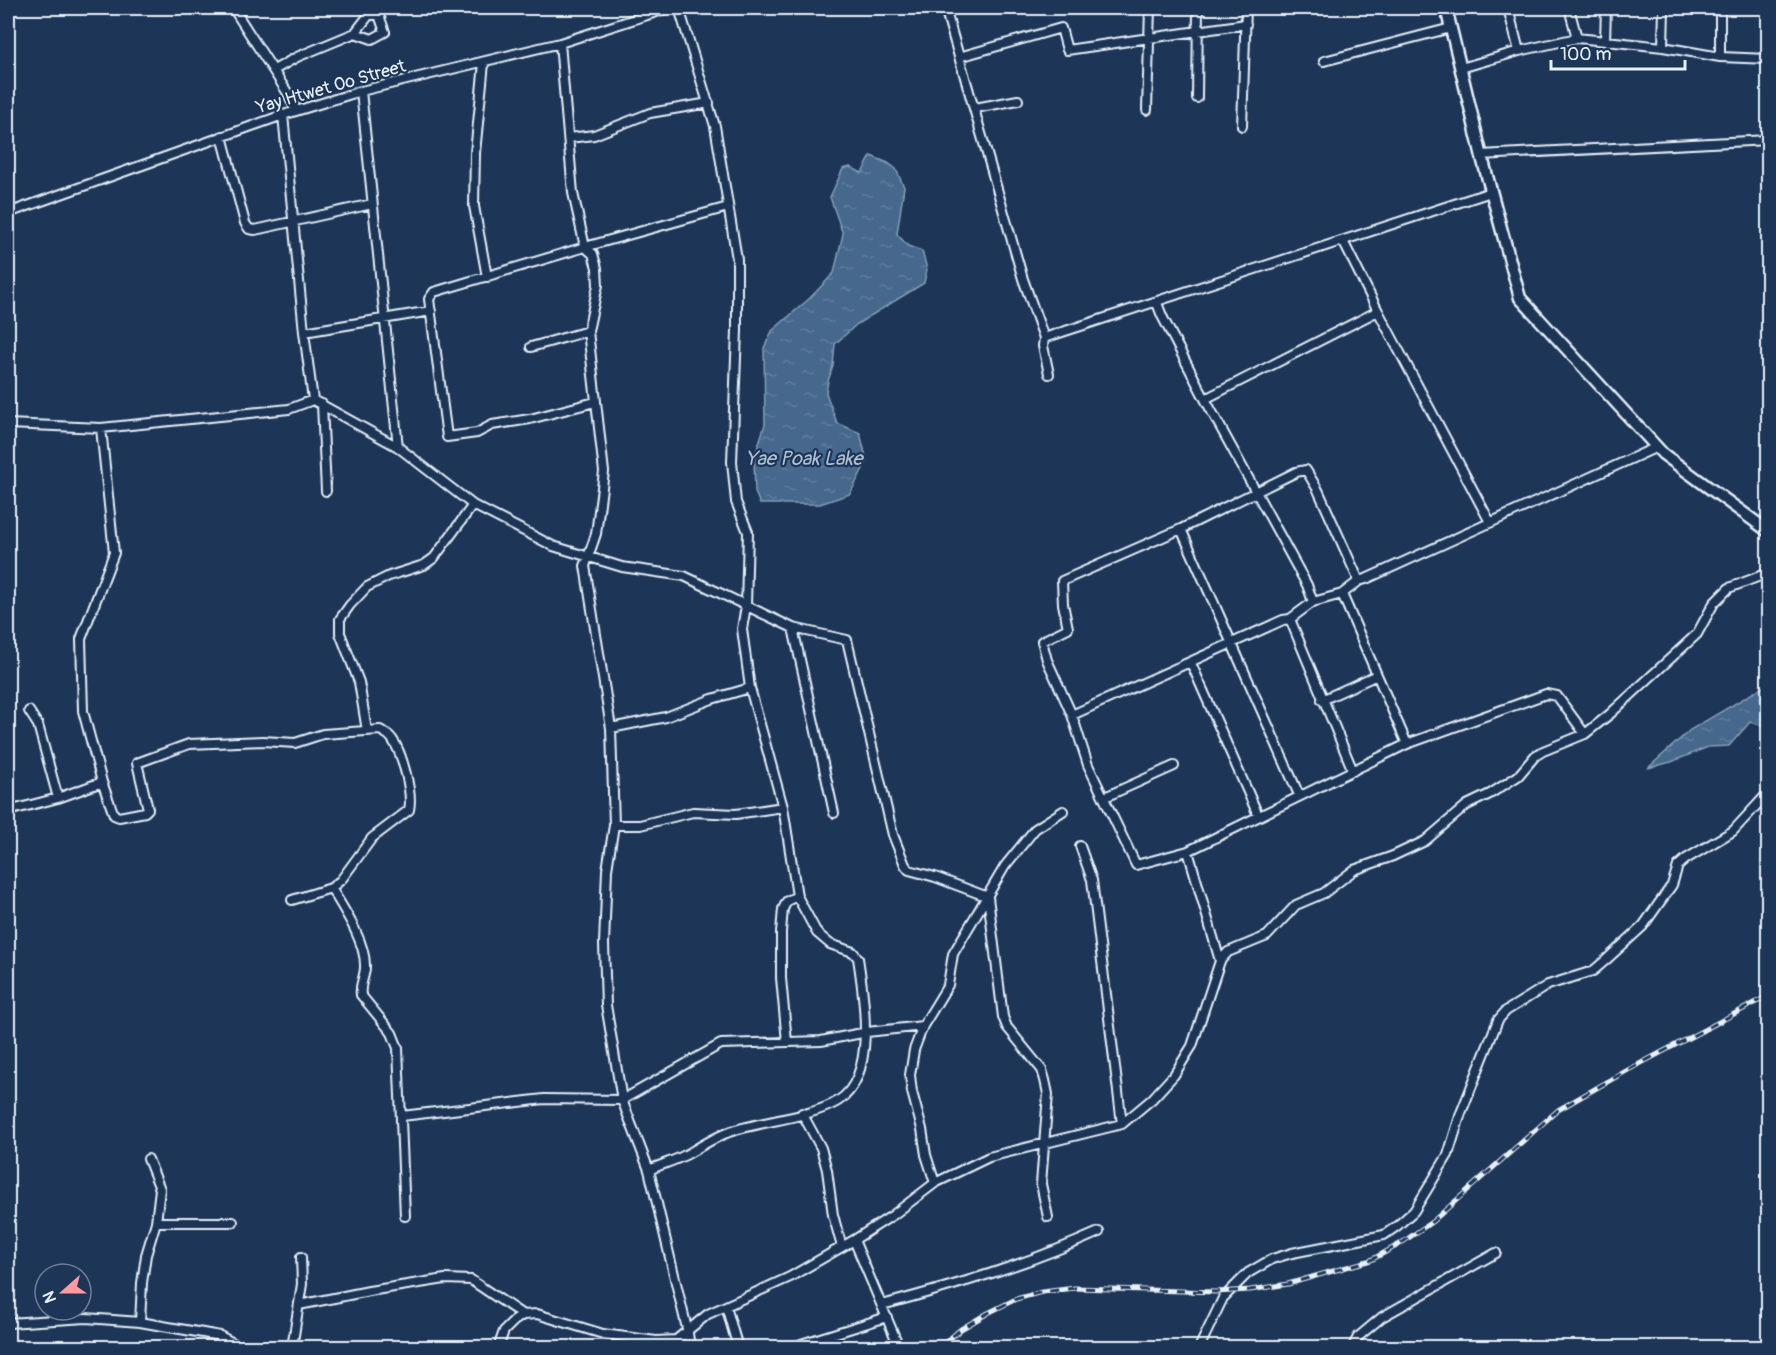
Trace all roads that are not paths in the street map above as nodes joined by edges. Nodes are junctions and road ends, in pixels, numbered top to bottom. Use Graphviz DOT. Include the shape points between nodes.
graph roads {
  1 [pos="233,8"];
  2 [pos="669,8"];
  3 [pos="679,8"];
  4 [pos="945,8"];
  5 [pos="1150,8"];
  6 [pos="1198,8"];
  7 [pos="1246,8"];
  8 [pos="1446,8"];
  9 [pos="1508,8"];
  10 [pos="1569,8"];
  11 [pos="1606,8"];
  12 [pos="1664,8"];
  13 [pos="1720,8"];
  14 [pos="1246,24"];
  15 [pos="1451,28"];
  16 [pos="1198,30"];
  17 [pos="355,33"];
  18 [pos="1149,37"];
  19 [pos="1577,38"];
  20 [pos="1605,41"];
  21 [pos="560,43"];
  22 [pos="1663,46"];
  23 [pos="1519,51"];
  24 [pos="959,57"];
  25 [pos="1720,57"];
  26 [pos="1768,58"];
  27 [pos="1324,61"];
  28 [pos="484,63"];
  29 [pos="1461,68"];
  30 [pos="274,70"];
  31 [pos="361,91"];
  32 [pos="1197,98"];
  33 [pos="1018,100"];
  34 [pos="709,103"];
  35 [pos="975,108"];
  36 [pos="1147,110"];
  37 [pos="296,111"];
  38 [pos="284,115"];
  39 [pos="1242,126"];
  40 [pos="222,136"];
  41 [pos="568,138"];
  42 [pos="1768,140"];
  43 [pos="1481,155"];
  44 [pos="1491,192"];
  45 [pos="372,204"];
  46 [pos="728,207"];
  47 [pos="8,213"];
  48 [pos="293,221"];
  49 [pos="1343,241"];
  50 [pos="585,247"];
  51 [pos="487,278"];
  52 [pos="1157,303"];
  53 [pos="1378,311"];
  54 [pos="431,312"];
  55 [pos="386,319"];
  56 [pos="588,331"];
  57 [pos="304,332"];
  58 [pos="1044,338"];
  59 [pos="531,347"];
  60 [pos="1049,374"];
  61 [pos="1205,399"];
  62 [pos="318,402"];
  63 [pos="595,402"];
  64 [pos="8,424"];
  65 [pos="101,428"];
  66 [pos="398,447"];
  67 [pos="1657,447"];
  68 [pos="326,491"];
  69 [pos="1255,492"];
  70 [pos="473,505"];
  71 [pos="1490,522"];
  72 [pos="1181,529"];
  73 [pos="1768,531"];
  74 [pos="590,556"];
  75 [pos="1768,573"];
  76 [pos="1359,580"];
  77 [pos="1342,594"];
  78 [pos="1313,602"];
  79 [pos="746,606"];
  80 [pos="1290,619"];
  81 [pos="793,628"];
  82 [pos="1233,643"];
  83 [pos="1191,663"];
  84 [pos="1377,675"];
  85 [pos="750,688"];
  86 [pos="1322,700"];
  87 [pos="29,711"];
  88 [pos="1072,715"];
  89 [pos="611,728"];
  90 [pos="367,731"];
  91 [pos="1585,734"];
  92 [pos="1407,744"];
  93 [pos="1174,766"];
  94 [pos="1353,771"];
  95 [pos="102,782"];
  96 [pos="1768,793"];
  97 [pos="1299,795"];
  98 [pos="1105,797"];
  99 [pos="58,798"];
  100 [pos="783,807"];
  101 [pos="1063,811"];
  102 [pos="8,812"];
  103 [pos="834,813"];
  104 [pos="1258,815"];
  105 [pos="614,825"];
  106 [pos="1080,846"];
  107 [pos="1188,851"];
  108 [pos="331,888"];
  109 [pos="796,896"];
  110 [pos="988,897"];
  111 [pos="292,900"];
  112 [pos="1220,961"];
  113 [pos="923,1026"];
  114 [pos="867,1032"];
  115 [pos="787,1042"];
  116 [pos="622,1100"];
  117 [pos="802,1113"];
  118 [pos="402,1116"];
  119 [pos="1122,1124"];
  120 [pos="1044,1142"];
  121 [pos="148,1159"];
  122 [pos="649,1170"];
  123 [pos="935,1183"];
  124 [pos="405,1216"];
  125 [pos="1048,1217"];
  126 [pos="156,1222"];
  127 [pos="233,1222"];
  128 [pos="1099,1232"];
  129 [pos="854,1240"];
  130 [pos="842,1247"];
  131 [pos="1496,1253"];
  132 [pos="301,1257"];
  133 [pos="299,1305"];
  134 [pos="882,1305"];
  135 [pos="726,1306"];
  136 [pos="523,1315"];
  137 [pos="887,1317"];
  138 [pos="140,1322"];
  139 [pos="8,1323"];
  140 [pos="688,1333"];
  141 [pos="220,1336"];
  142 [pos="801,1344"];
  143 [pos="219,1347"];
  144 [pos="243,1347"];
  145 [pos="292,1347"];
  146 [pos="498,1347"];
  147 [pos="690,1347"];
  148 [pos="738,1347"];
  149 [pos="896,1347"];
  150 [pos="1199,1347"];
  151 [pos="1352,1347"];
  1 -- 30 [label="street"];
  2 -- 21 [label="street, Yay Htwet Oo Street"];
  3 -- 34 [label="street"];
  4 -- 24 [label="street"];
  5 -- 18 [label="street"];
  6 -- 16 [label="street"];
  7 -- 14 [label="street"];
  8 -- 15 [label="street"];
  9 -- 23 [label="street"];
  10 -- 19 [label="street"];
  11 -- 20 [label="street"];
  12 -- 22 [label="street"];
  13 -- 25 [label="street"];
  14 -- 16 [label="street"];
  14 -- 39 [label="street"];
  15 -- 27 [label="street"];
  15 -- 29 [label="street"];
  16 -- 18 [label="street"];
  16 -- 32 [label="street"];
  17 -- 30 [label="street"];
  18 -- 24 [label="street" via="1067,50 1060,28"];
  18 -- 36 [label="street"];
  19 -- 20 [label="street"];
  19 -- 23 [label="street"];
  20 -- 22 [label="street"];
  21 -- 28 [label="street, Yay Htwet Oo Street"];
  21 -- 41 [label="street"];
  22 -- 25 [label="street"];
  23 -- 29 [label="street"];
  24 -- 35 [label="street"];
  25 -- 26 [label="street"];
  28 -- 31 [label="street, Yay Htwet Oo Street"];
  28 -- 51 [label="street" via="474,206"];
  29 -- 43 [label="street"];
  30 -- 37 [label="street"];
  31 -- 37 [label="street, Yay Htwet Oo Street"];
  31 -- 45 [label="street"];
  33 -- 35 [label="street"];
  34 -- 41 [label="street" via="650,113 594,135"];
  34 -- 46 [label="street"];
  35 -- 58 [label="street" via="1023,279"];
  37 -- 38 [label="street, Yay Htwet Oo Street"];
  38 -- 40 [label="street, Yay Htwet Oo Street"];
  38 -- 48 [label="street"];
  40 -- 47 [label="street, Yay Htwet Oo Street"];
  40 -- 48 [label="street" via="249,229"];
  41 -- 50 [label="street" via="573,194"];
  42 -- 43 [label="street"];
  43 -- 44 [label="street"];
  44 -- 49 [label="street"];
  44 -- 67 [label="street" via="1520,298"];
  45 -- 48 [label="street"];
  45 -- 55 [label="street"];
  46 -- 50 [label="street"];
  46 -- 79 [label="street" via="737,259 732,462 736,502 748,532"];
  48 -- 57 [label="street"];
  49 -- 52 [label="street"];
  49 -- 53 [label="street"];
  50 -- 51 [label="street"];
  50 -- 56 [label="street" via="597,268 598,285"];
  51 -- 54 [label="street" via="434,292 429,299"];
  52 -- 58 [label="street"];
  52 -- 61 [label="street"];
  53 -- 61 [label="street"];
  53 -- 71 [label="street"];
  54 -- 55 [label="street"];
  54 -- 63 [label="street" via="447,437 477,433 492,425"];
  55 -- 57 [label="street"];
  55 -- 66 [label="street"];
  56 -- 59 [label="street"];
  56 -- 63 [label="street"];
  57 -- 62 [label="street"];
  58 -- 60 [label="street"];
  61 -- 69 [label="street"];
  62 -- 65 [label="street" via="289,409"];
  62 -- 66 [label="street"];
  62 -- 68 [label="street"];
  63 -- 74 [label="street" via="604,472"];
  64 -- 65 [label="street"];
  65 -- 95 [label="street" via="114,552 81,639 83,711"];
  66 -- 70 [label="street"];
  67 -- 71 [label="street"];
  67 -- 73 [label="street"];
  69 -- 72 [label="street"];
  69 -- 76 [label="street" via="1306,470"];
  69 -- 78 [label="street"];
  70 -- 74 [label="street" via="553,546"];
  70 -- 90 [label="street" via="434,558 367,587 340,620 340,633 359,682"];
  71 -- 76 [label="street"];
  72 -- 82 [label="street"];
  72 -- 88 [label="street" via="1062,581 1068,628 1042,641"];
  74 -- 79 [label="street" via="622,567 684,576"];
  74 -- 89 [label="street" via="585,566"];
  75 -- 91 [label="street" via="1729,588 1714,603 1697,634"];
  76 -- 77 [label="street"];
  77 -- 78 [label="street"];
  77 -- 84 [label="street"];
  78 -- 80 [label="street"];
  79 -- 81 [label="street"];
  79 -- 85 [label="street" via="742,629"];
  80 -- 82 [label="street"];
  80 -- 86 [label="street"];
  81 -- 103 [label="street"];
  81 -- 110 [label="street" via="844,638 849,644 894,836 905,865 909,870"];
  82 -- 83 [label="street"];
  82 -- 97 [label="street"];
  83 -- 88 [label="street"];
  83 -- 104 [label="street"];
  84 -- 86 [label="street"];
  84 -- 92 [label="street"];
  85 -- 89 [label="street" via="666,717"];
  85 -- 100 [label="street"];
  86 -- 94 [label="street"];
  87 -- 99 [label="street" via="38,725"];
  88 -- 98 [label="street" via="1088,765"];
  89 -- 105 [label="street"];
  90 -- 95 [label="street" via="323,734 295,743 189,744 140,761 136,766 148,809 128,816 114,815"];
  90 -- 108 [label="street" via="380,730 394,741 406,776 410,810 372,838"];
  91 -- 92 [label="street" via="1557,696 1546,694"];
  91 -- 112 [label="street" via="1543,751 1518,776 1467,805 1425,841 1354,870 1324,892 1296,905 1267,936 1228,952"];
  92 -- 94 [label="street"];
  93 -- 98 [label="street"];
  94 -- 97 [label="street"];
  95 -- 99 [label="street"];
  96 -- 150 [label="street" via="1733,831 1678,867 1672,885 1643,926 1593,971 1548,985 1498,1020 1448,1155 1414,1211 1384,1235 1300,1251 1272,1259 1248,1273 1223,1298"];
  97 -- 104 [label="street"];
  98 -- 107 [label="street" via="1136,865"];
  99 -- 102 [label="street"];
  100 -- 105 [label="street" via="736,814 693,812 640,825"];
  100 -- 109 [label="street"];
  101 -- 110 [label="street" via="1035,829 1005,866"];
  104 -- 107 [label="street"];
  105 -- 116 [label="street" via="607,870 604,944 606,1005"];
  106 -- 119 [label="street" via="1092,880"];
  107 -- 112 [label="street"];
  108 -- 111 [label="street"];
  108 -- 118 [label="street" via="364,953 361,995 392,1033 398,1048"];
  109 -- 114 [label="street" via="817,933 858,958"];
  109 -- 115 [label="street" via="783,909 781,932"];
  110 -- 113 [label="street" via="953,954 948,985"];
  110 -- 120 [label="street" via="1003,1017 1042,1070 1045,1080 1048,1094"];
  112 -- 119 [label="street" via="1192,1046 1174,1075"];
  113 -- 114 [label="street"];
  113 -- 123 [label="street" via="910,1075"];
  114 -- 115 [label="street" via="821,1041"];
  114 -- 117 [label="street" via="852,1090 838,1101"];
  115 -- 116 [label="street" via="721,1044"];
  116 -- 118 [label="street" via="544,1099"];
  116 -- 122 [label="street"];
  117 -- 122 [label="street" via="731,1131"];
  117 -- 130 [label="street" via="821,1148 832,1215"];
  118 -- 124 [label="street"];
  119 -- 120 [label="street"];
  120 -- 123 [label="street" via="989,1157"];
  120 -- 125 [label="street" via="1041,1184"];
  121 -- 126 [label="street" via="160,1189"];
  122 -- 140 [label="street"];
  123 -- 129 [label="street"];
  126 -- 127 [label="street"];
  126 -- 138 [label="street" via="146,1256"];
  128 -- 134 [label="street" via="1048,1255"];
  129 -- 130 [label="street"];
  129 -- 134 [label="street"];
  130 -- 135 [label="street" via="790,1277"];
  131 -- 151 [label="street" via="1382,1317"];
  132 -- 133 [label="street"];
  133 -- 136 [label="street" via="445,1279 471,1280"];
  133 -- 145 [label="street"];
  134 -- 137 [label="street"];
  135 -- 140 [label="street" via="708,1314"];
  135 -- 148 [label="street"];
  136 -- 140 [label="street" via="537,1314 603,1334 656,1341 676,1340"];
  136 -- 146 [label="street" via="504,1331"];
  137 -- 142 [label="street"];
  137 -- 149 [label="street"];
  138 -- 139 [label="street" via="86,1318"];
  138 -- 141 [label="street"];
  140 -- 147 [label="street"];
  141 -- 143 [label="street"];
  141 -- 144 [label="street"];
}
